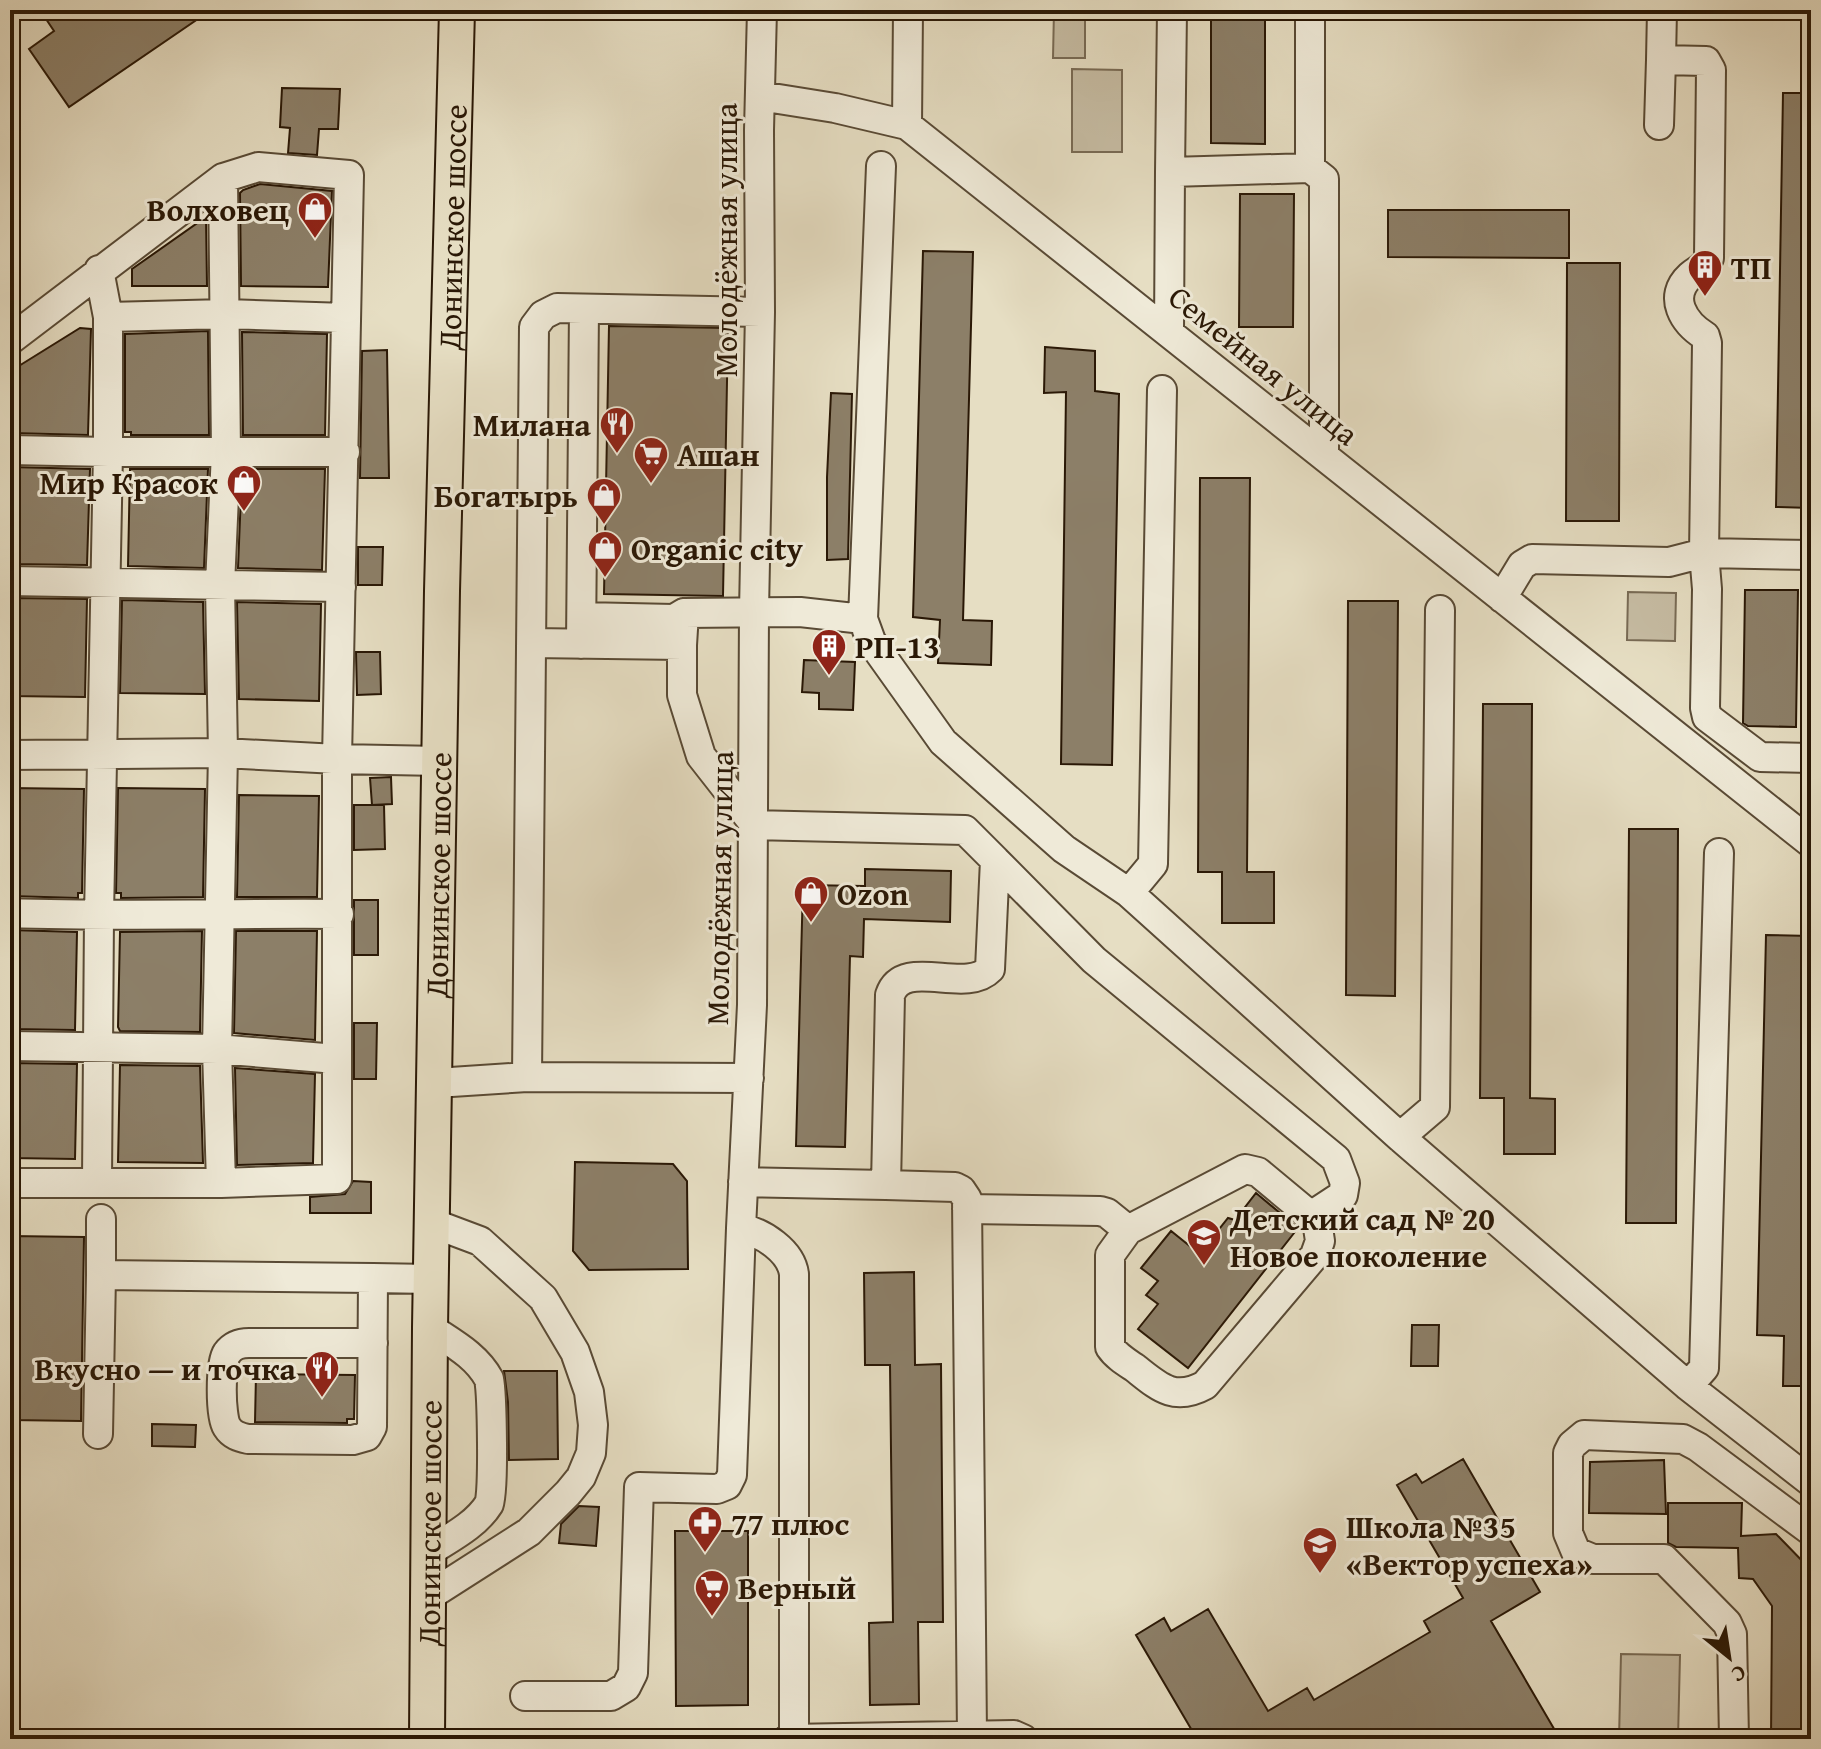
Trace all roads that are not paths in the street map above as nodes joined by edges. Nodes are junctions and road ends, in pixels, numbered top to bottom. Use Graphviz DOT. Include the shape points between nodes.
graph roads {
  1 [pos="457,10"];
  2 [pos="762,10"];
  3 [pos="908,10"];
  4 [pos="1172,10"];
  5 [pos="1310,10"];
  6 [pos="1662,10"];
  7 [pos="1661,60"];
  8 [pos="760,96"];
  9 [pos="907,125"];
  10 [pos="1659,125"];
  11 [pos="881,166"];
  12 [pos="1310,168"];
  13 [pos="1170,172"];
  14 [pos="223,178"];
  15 [pos="99,270"];
  16 [pos="584,309"];
  17 [pos="760,312"];
  18 [pos="226,314"];
  19 [pos="108,317"];
  20 [pos="346,318"];
  21 [pos="1169,332"];
  22 [pos="10,340"];
  23 [pos="1162,390"];
  24 [pos="10,450"];
  25 [pos="108,452"];
  26 [pos="226,452"];
  27 [pos="345,452"];
  28 [pos="1324,456"];
  29 [pos="1704,553"];
  30 [pos="1811,555"];
  31 [pos="10,581"];
  32 [pos="106,583"];
  33 [pos="220,585"];
  34 [pos="341,587"];
  35 [pos="1502,598"];
  36 [pos="1440,610"];
  37 [pos="754,611"];
  38 [pos="684,613"];
  39 [pos="863,619"];
  40 [pos="581,630"];
  41 [pos="532,643"];
  42 [pos="682,645"];
  43 [pos="1716,725"];
  44 [pos="1696,752"];
  45 [pos="223,753"];
  46 [pos="10,755"];
  47 [pos="101,756"];
  48 [pos="1811,758"];
  49 [pos="337,759"];
  50 [pos="440,761"];
  51 [pos="755,825"];
  52 [pos="1811,843"];
  53 [pos="1719,853"];
  54 [pos="995,860"];
  55 [pos="1129,893"];
  56 [pos="10,913"];
  57 [pos="222,913"];
  58 [pos="339,914"];
  59 [pos="99,916"];
  60 [pos="10,1046"];
  61 [pos="100,1048"];
  62 [pos="217,1049"];
  63 [pos="336,1059"];
  64 [pos="527,1077"];
  65 [pos="749,1078"];
  66 [pos="436,1083"];
  67 [pos="1400,1137"];
  68 [pos="97,1181"];
  69 [pos="743,1182"];
  70 [pos="10,1183"];
  71 [pos="221,1183"];
  72 [pos="886,1185"];
  73 [pos="967,1209"];
  74 [pos="1311,1216"];
  75 [pos="101,1219"];
  76 [pos="432,1223"];
  77 [pos="741,1228"];
  78 [pos="1128,1230"];
  79 [pos="101,1275"];
  80 [pos="373,1278"];
  81 [pos="431,1279"];
  82 [pos="430,1328"];
  83 [pos="373,1343"];
  84 [pos="1688,1386"];
  85 [pos="98,1434"];
  86 [pos="1811,1482"];
  87 [pos="1811,1531"];
  88 [pos="430,1551"];
  89 [pos="429,1596"];
  90 [pos="525,1696"];
  91 [pos="972,1736"];
  92 [pos="791,1738"];
  93 [pos="427,1739"];
  94 [pos="1023,1739"];
  95 [pos="1734,1739"];
  1 -- 50 [label="main road, Донинское шоссе"];
  2 -- 8 [label="street, Молодёжная улица"];
  3 -- 9 [label="street"];
  4 -- 13 [label="street"];
  5 -- 12 [label="street"];
  6 -- 7 [label="street"];
  7 -- 10 [label="street"];
  7 -- 29 [label="street" via="1706,61 1711,70 1709,258 1686,280 1680,296 1683,316 1707,343"];
  8 -- 9 [label="street, Семейная улица"];
  8 -- 17 [label="street, Молодёжная улица"];
  9 -- 21 [label="street, Семейная улица"];
  11 -- 39 [label="street"];
  12 -- 13 [label="street"];
  12 -- 28 [label="street" via="1326,184"];
  13 -- 21 [label="street"];
  14 -- 15 [label="street"];
  14 -- 18 [label="street"];
  14 -- 20 [label="street" via="258,167 349,175"];
  15 -- 19 [label="street"];
  15 -- 22 [label="street"];
  16 -- 17 [label="street"];
  16 -- 40 [label="street"];
  16 -- 41 [label="street" via="557,308 534,327"];
  17 -- 37 [label="street, Молодёжная улица"];
  18 -- 19 [label="street"];
  18 -- 20 [label="street"];
  18 -- 26 [label="street"];
  19 -- 25 [label="street"];
  20 -- 27 [label="street"];
  21 -- 28 [label="street, Семейная улица"];
  23 -- 55 [label="street" via="1153,864"];
  24 -- 25 [label="street"];
  25 -- 26 [label="street"];
  25 -- 32 [label="street"];
  26 -- 27 [label="street"];
  26 -- 33 [label="street"];
  27 -- 34 [label="street"];
  28 -- 35 [label="street, Семейная улица"];
  29 -- 30 [label="street"];
  29 -- 35 [label="street" via="1669,562 1532,559 1522,565"];
  29 -- 43 [label="street" via="1705,708"];
  31 -- 32 [label="street"];
  32 -- 33 [label="street"];
  32 -- 47 [label="street"];
  33 -- 34 [label="street"];
  33 -- 45 [label="street"];
  34 -- 49 [label="street"];
  35 -- 44 [label="street, Семейная улица"];
  36 -- 67 [label="street" via="1435,1107"];
  37 -- 38 [label="street"];
  37 -- 39 [label="street"];
  37 -- 51 [label="street, Молодёжная улица"];
  38 -- 40 [label="street" via="674,619"];
  38 -- 42 [label="street"];
  39 -- 55 [label="street" via="871,641 943,742 1064,849"];
  40 -- 41 [label="street"];
  40 -- 42 [label="street"];
  41 -- 64 [label="street"];
  42 -- 51 [label="street" via="682,695 701,756"];
  43 -- 44 [label="street"];
  43 -- 48 [label="street" via="1760,757"];
  44 -- 52 [label="street, Семейная улица"];
  45 -- 47 [label="street"];
  45 -- 49 [label="street"];
  45 -- 57 [label="street"];
  46 -- 47 [label="street"];
  47 -- 59 [label="street"];
  49 -- 50 [label="street"];
  49 -- 58 [label="street"];
  50 -- 66 [label="main road, Донинское шоссе"];
  51 -- 54 [label="street" via="965,830"];
  51 -- 65 [label="street, Молодёжная улица"];
  53 -- 84 [label="street" via="1704,1368"];
  54 -- 72 [label="street" via="990,969 974,978 912,977 893,986"];
  54 -- 74 [label="street" via="1094,960 1336,1159 1345,1183 1343,1195"];
  55 -- 67 [label="street"];
  56 -- 59 [label="street"];
  57 -- 58 [label="street"];
  57 -- 59 [label="street"];
  57 -- 62 [label="street"];
  58 -- 63 [label="street"];
  59 -- 61 [label="street"];
  60 -- 61 [label="street"];
  61 -- 62 [label="street"];
  61 -- 68 [label="street"];
  62 -- 63 [label="street"];
  62 -- 71 [label="street"];
  63 -- 71 [label="street" via="337,1179"];
  64 -- 65 [label="street"];
  64 -- 66 [label="street"];
  65 -- 69 [label="street, Молодёжная улица"];
  66 -- 76 [label="main road, Донинское шоссе"];
  67 -- 84 [label="street"];
  68 -- 70 [label="street"];
  68 -- 71 [label="street"];
  69 -- 72 [label="street"];
  69 -- 77 [label="street, Молодёжная улица"];
  72 -- 73 [label="street" via="955,1187 965,1194"];
  73 -- 78 [label="street" via="1100,1211"];
  73 -- 91 [label="street"];
  74 -- 78 [label="street" via="1258,1172 1245,1169"];
  74 -- 78 [label="street" via="1320,1231 1315,1255 1205,1385 1186,1392 1163,1389 1110,1347 1110,1255"];
  75 -- 79 [label="street"];
  76 -- 81 [label="main road, Донинское шоссе"];
  76 -- 89 [label="street" via="480,1241 543,1298 575,1352 589,1392 593,1425 591,1453 568,1493 529,1532"];
  77 -- 90 [label="street, Молодёжная улица" via="732,1475 717,1489 639,1487 633,1673 626,1687 611,1696"];
  77 -- 92 [label="street" via="754,1231 789,1257 794,1274"];
  79 -- 80 [label="street"];
  79 -- 85 [label="street"];
  80 -- 81 [label="street"];
  80 -- 83 [label="street"];
  81 -- 82 [label="main road, Донинское шоссе"];
  82 -- 88 [label="main road, Донинское шоссе"];
  82 -- 88 [label="street" via="466,1351 489,1379 492,1482 491,1501 481,1514"];
  83 -- 83 [label="street" via="235,1345 223,1363 222,1414 228,1429 248,1439 363,1438 372,1427"];
  84 -- 86 [label="street"];
  87 -- 95 [label="street" via="1683,1439 1584,1435 1568,1453 1568,1533 1576,1552 1593,1559 1664,1559 1727,1623 1733,1648"];
  88 -- 89 [label="main road, Донинское шоссе"];
  89 -- 93 [label="main road, Донинское шоссе"];
  91 -- 92 [label="street"];
  91 -- 94 [label="street"];
}
